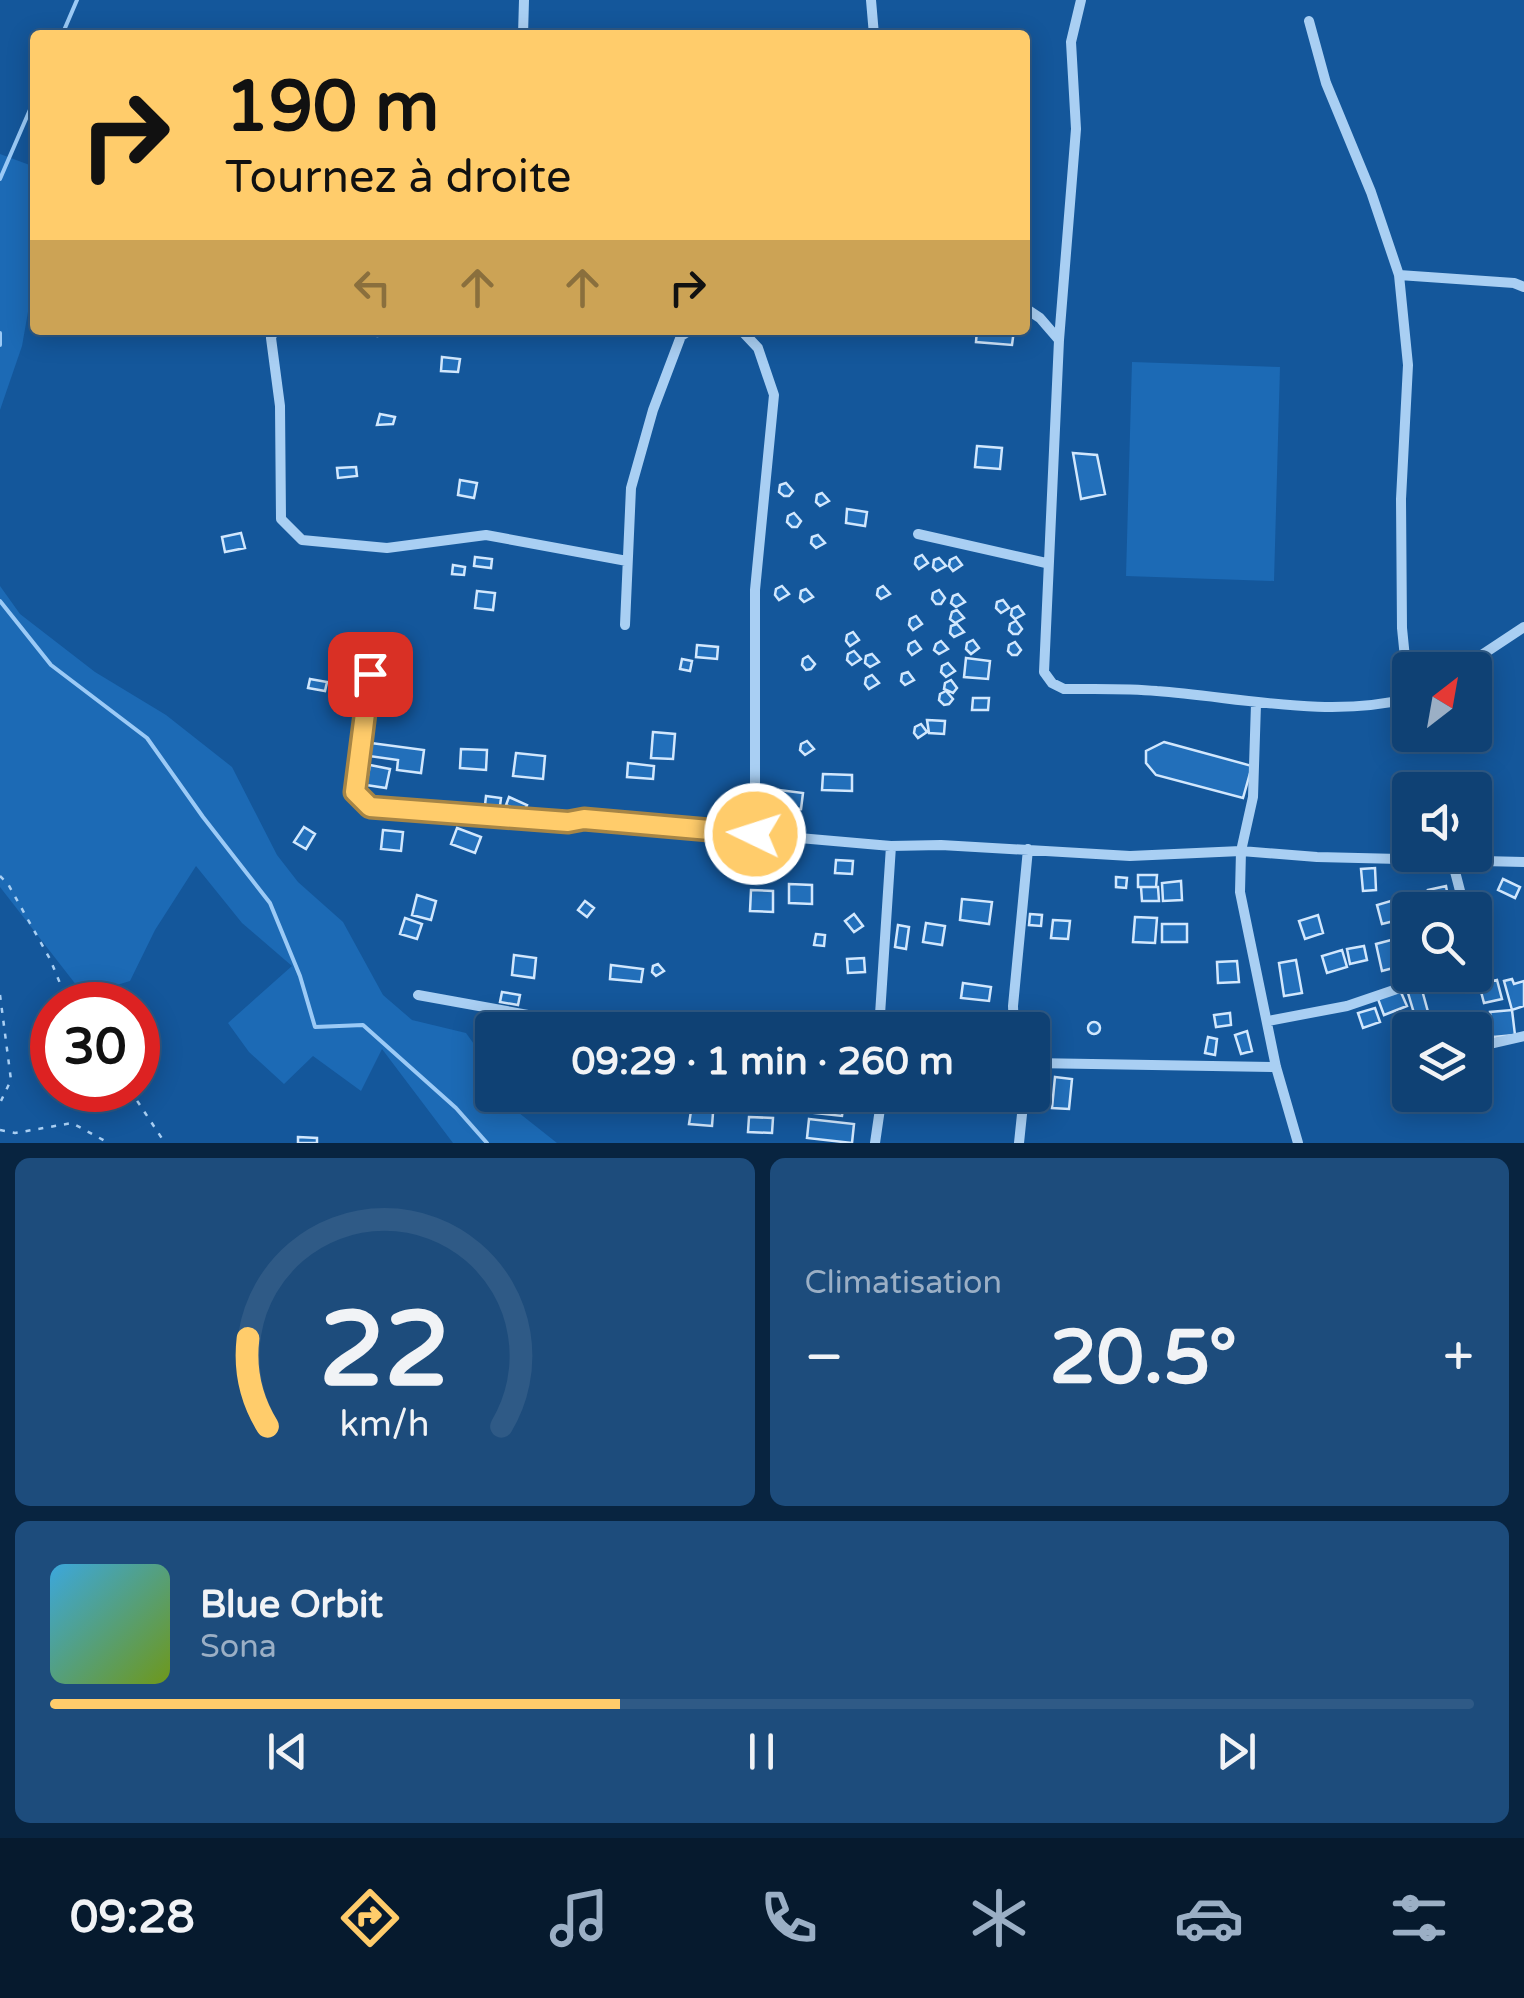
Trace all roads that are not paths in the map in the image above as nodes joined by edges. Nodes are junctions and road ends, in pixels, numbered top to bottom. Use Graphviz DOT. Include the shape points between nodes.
graph roads {
  1 [pos="524,0"];
  2 [pos="871,0"];
  3 [pos="1081,0"];
  4 [pos="1309,22"];
  5 [pos="523,30"];
  6 [pos="874,30"];
  7 [pos="1399,275"];
  8 [pos="1524,287"];
  9 [pos="1030,311"];
  10 [pos="272,335"];
  11 [pos="685,335"];
  12 [pos="745,335"];
  13 [pos="1059,340"];
  14 [pos="918,534"];
  15 [pos="627,561"];
  16 [pos="1046,564"];
  17 [pos="624,625"];
  18 [pos="1524,627"];
  19 [pos="1404,652"];
  20 [pos="1486,652"];
  21 [pos="370,674"];
  22 [pos="1392,702"];
  23 [pos="1256,704"];
  24 [pos="755,834"];
  25 [pos="891,846"];
  26 [pos="1028,848"];
  27 [pos="1241,851"];
  28 [pos="1392,859"];
  29 [pos="1492,861"];
  30 [pos="1524,862"];
  31 [pos="1392,991"];
  32 [pos="418,994"];
  33 [pos="514,1012"];
  34 [pos="880,1012"];
  35 [pos="1013,1012"];
  36 [pos="1268,1021"];
  37 [pos="1524,1036"];
  38 [pos="1492,1044"];
  39 [pos="1050,1062"];
  40 [pos="1276,1067"];
  41 [pos="880,1112"];
  42 [pos="1022,1112"];
  43 [pos="875,1143"];
  44 [pos="1019,1143"];
  45 [pos="1298,1143"];
  1 -- 5 [label="street"];
  2 -- 6 [label="street"];
  3 -- 13 [label="street" via="1071,42 1076,129"];
  4 -- 7 [label="street"];
  7 -- 8 [label="street"];
  7 -- 19 [label="street" via="1408,365 1401,499"];
  9 -- 13 [label="street"];
  10 -- 15 [label="street" via="281,519 302,540 387,548 486,535"];
  11 -- 15 [label="street" via="653,410 631,488"];
  12 -- 24 [label="street" via="758,348 774,396 755,590"];
  13 -- 16 [label="street"];
  14 -- 16 [label="street"];
  15 -- 17 [label="street"];
  16 -- 23 [label="street" via="1044,672 1052,683"];
  18 -- 20 [label="street"];
  21 -- 24 [label="street" via="355,792 370,807"];
  22 -- 23 [label="street"];
  23 -- 27 [label="street" via="1253,797"];
  24 -- 25 [label="street"];
  25 -- 26 [label="street"];
  25 -- 34 [label="street"];
  26 -- 27 [label="street" via="1130,856"];
  26 -- 35 [label="street"];
  27 -- 28 [label="street"];
  27 -- 36 [label="street" via="1240,892"];
  29 -- 30 [label="street"];
  31 -- 36 [label="street"];
  32 -- 33 [label="street"];
  36 -- 40 [label="street"];
  37 -- 38 [label="street"];
  39 -- 40 [label="street"];
  40 -- 45 [label="street"];
  41 -- 43 [label="street"];
  42 -- 44 [label="street"];
}
